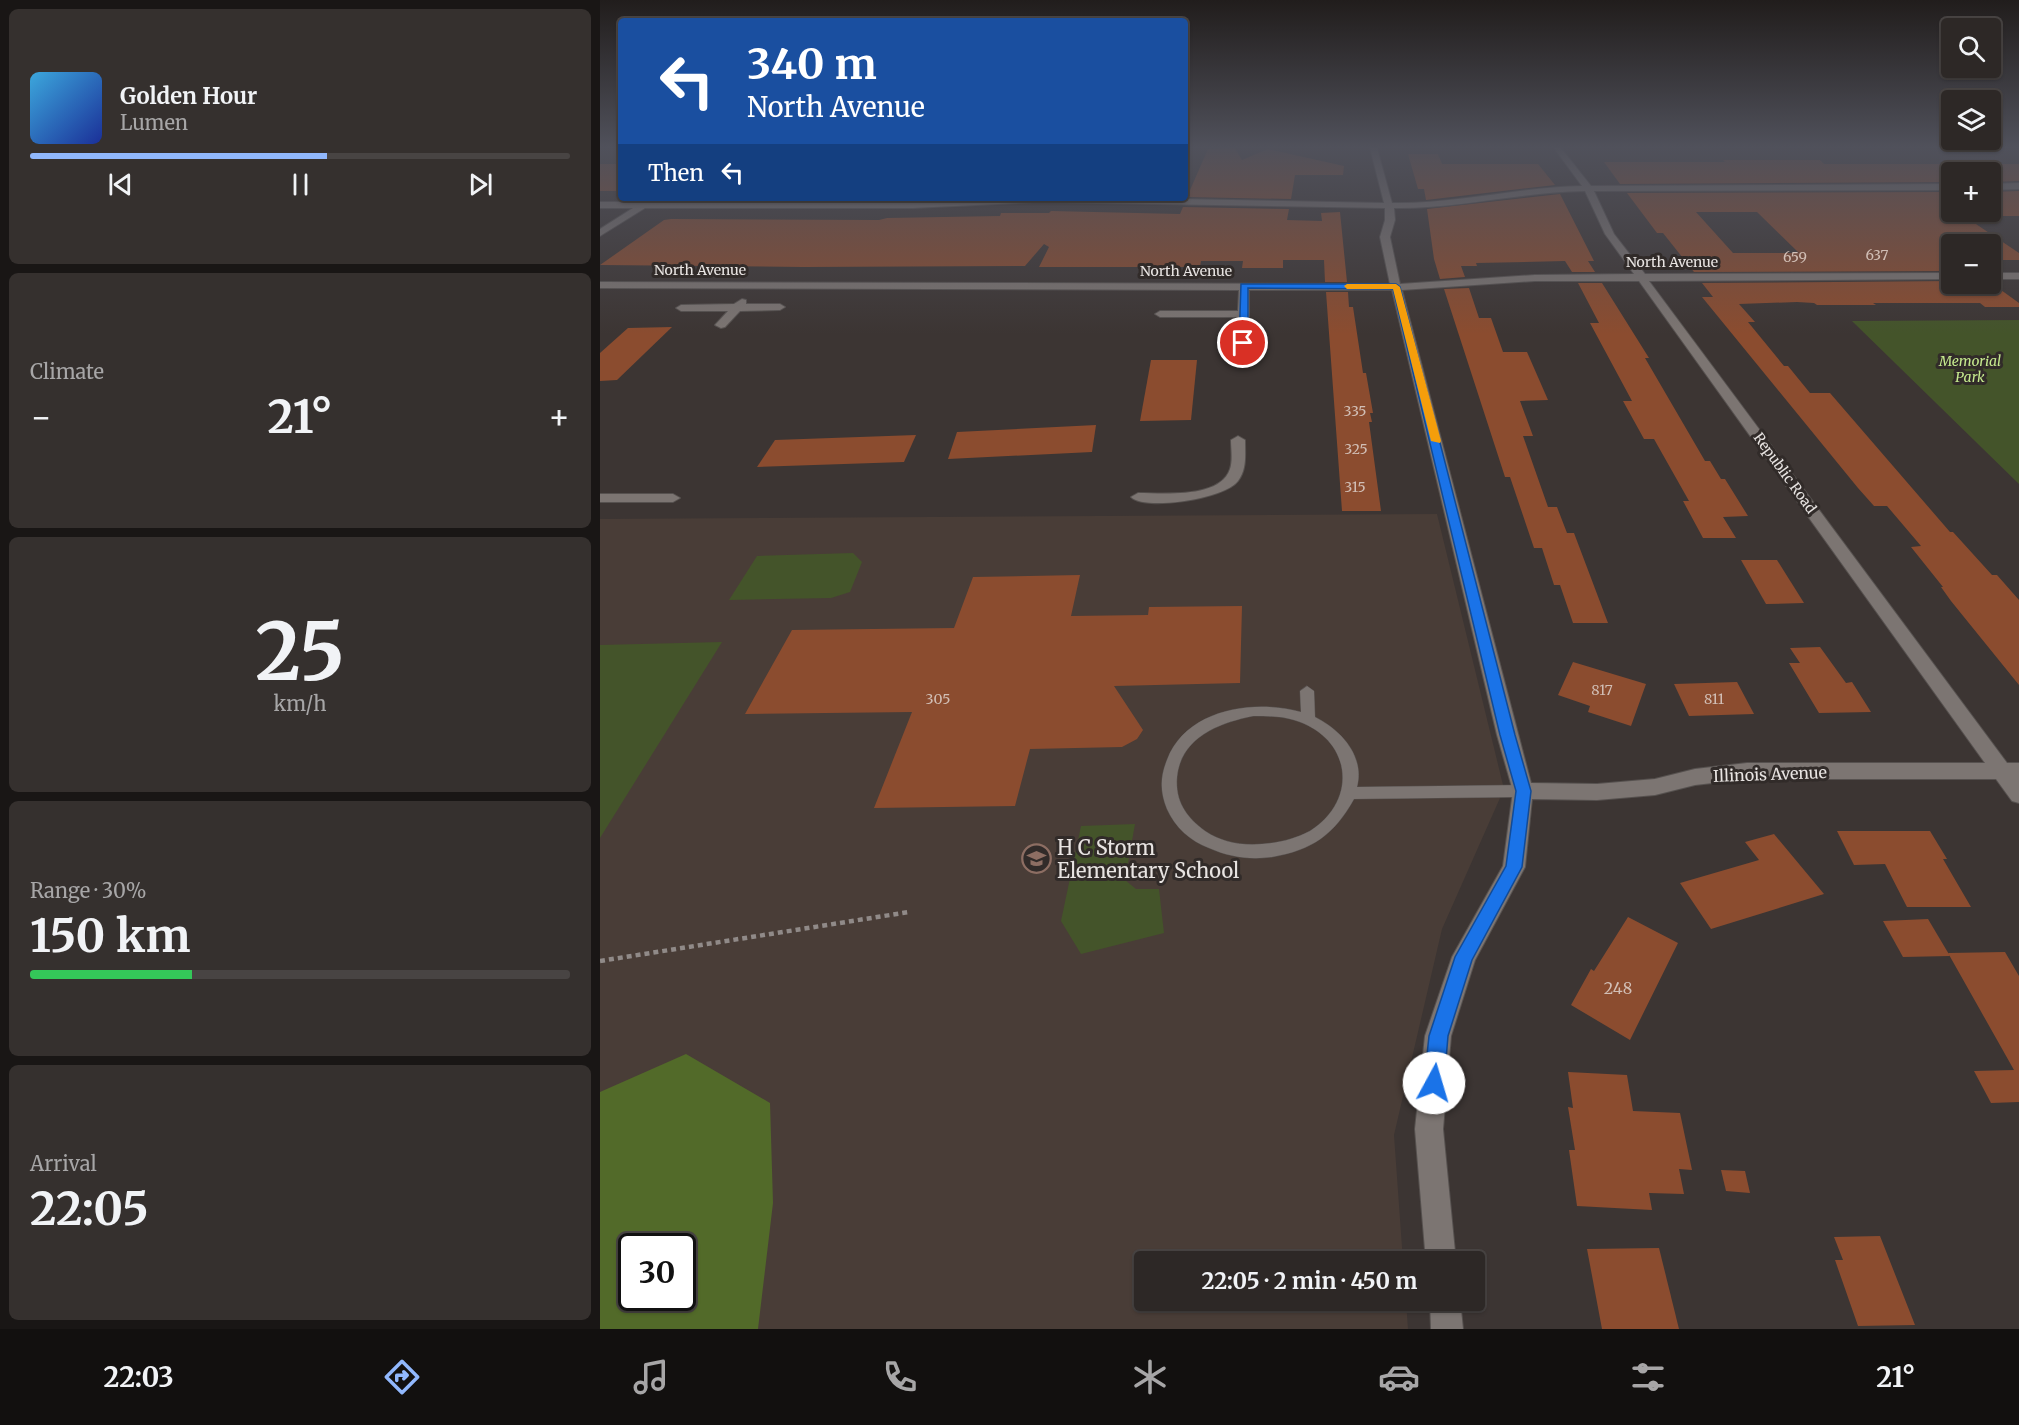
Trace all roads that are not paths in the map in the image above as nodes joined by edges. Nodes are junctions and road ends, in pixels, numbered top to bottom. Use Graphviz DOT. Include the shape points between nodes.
graph roads {
  1 [pos="635,210"];
  2 [pos="1389,210"];
  3 [pos="1599,210"];
  4 [pos="600,233"];
  5 [pos="1941,276"];
  6 [pos="2001,276"];
  7 [pos="2019,276"];
  8 [pos="1642,277"];
  9 [pos="600,285"];
  10 [pos="760,285"];
  11 [pos="1244,286"];
  12 [pos="1396,287"];
  13 [pos="738,306"];
  14 [pos="681,308"];
  15 [pos="780,308"];
  16 [pos="1160,314"];
  17 [pos="1245,314"];
  18 [pos="721,325"];
  19 [pos="1243,343"];
  20 [pos="1238,440"];
  21 [pos="1138,497"];
  22 [pos="600,498"];
  23 [pos="674,498"];
  24 [pos="1307,691"];
  25 [pos="1308,719"];
  26 [pos="2010,771"];
  27 [pos="1523,791"];
  28 [pos="1350,793"];
  29 [pos="2019,795"];
  30 [pos="1440,1251"];
  31 [pos="1445,1311"];
  32 [pos="1447,1329"];
  1 -- 4 [label="street"];
  2 -- 12 [label="street" via="1385,237"];
  3 -- 8 [label="street, Republic Road" via="1610,234"];
  5 -- 8 [label="street, North Avenue"];
  6 -- 7 [label="street"];
  8 -- 12 [label="street, North Avenue" via="1535,278"];
  8 -- 26 [label="street, Republic Road"];
  9 -- 10 [label="street, North Avenue"];
  10 -- 11 [label="street, North Avenue"];
  10 -- 13 [label="street"];
  11 -- 12 [label="street, North Avenue"];
  11 -- 17 [label="street"];
  12 -- 27 [label="street"];
  13 -- 14 [label="street"];
  13 -- 15 [label="street"];
  13 -- 18 [label="street"];
  16 -- 17 [label="street"];
  17 -- 19 [label="street"];
  20 -- 21 [label="street" via="1237,470 1230,481 1218,488 1185,497"];
  22 -- 23 [label="street"];
  24 -- 25 [label="lane"];
  25 -- 28 [label="lane" via="1329,732 1344,750 1352,771"];
  25 -- 28 [label="lane" via="1283,712 1253,711 1224,717 1198,730 1179,748 1168,771 1168,796 1180,819 1212,842 1232,849 1263,852 1293,846 1320,833 1339,815"];
  26 -- 27 [label="street, Illinois Avenue" via="1747,771 1655,787 1597,792"];
  26 -- 29 [label="street, Republic Road"];
  27 -- 28 [label="lane"];
  27 -- 30 [label="street" via="1514,867 1464,957 1438,1036 1429,1129"];
  31 -- 32 [label="street"];
}
